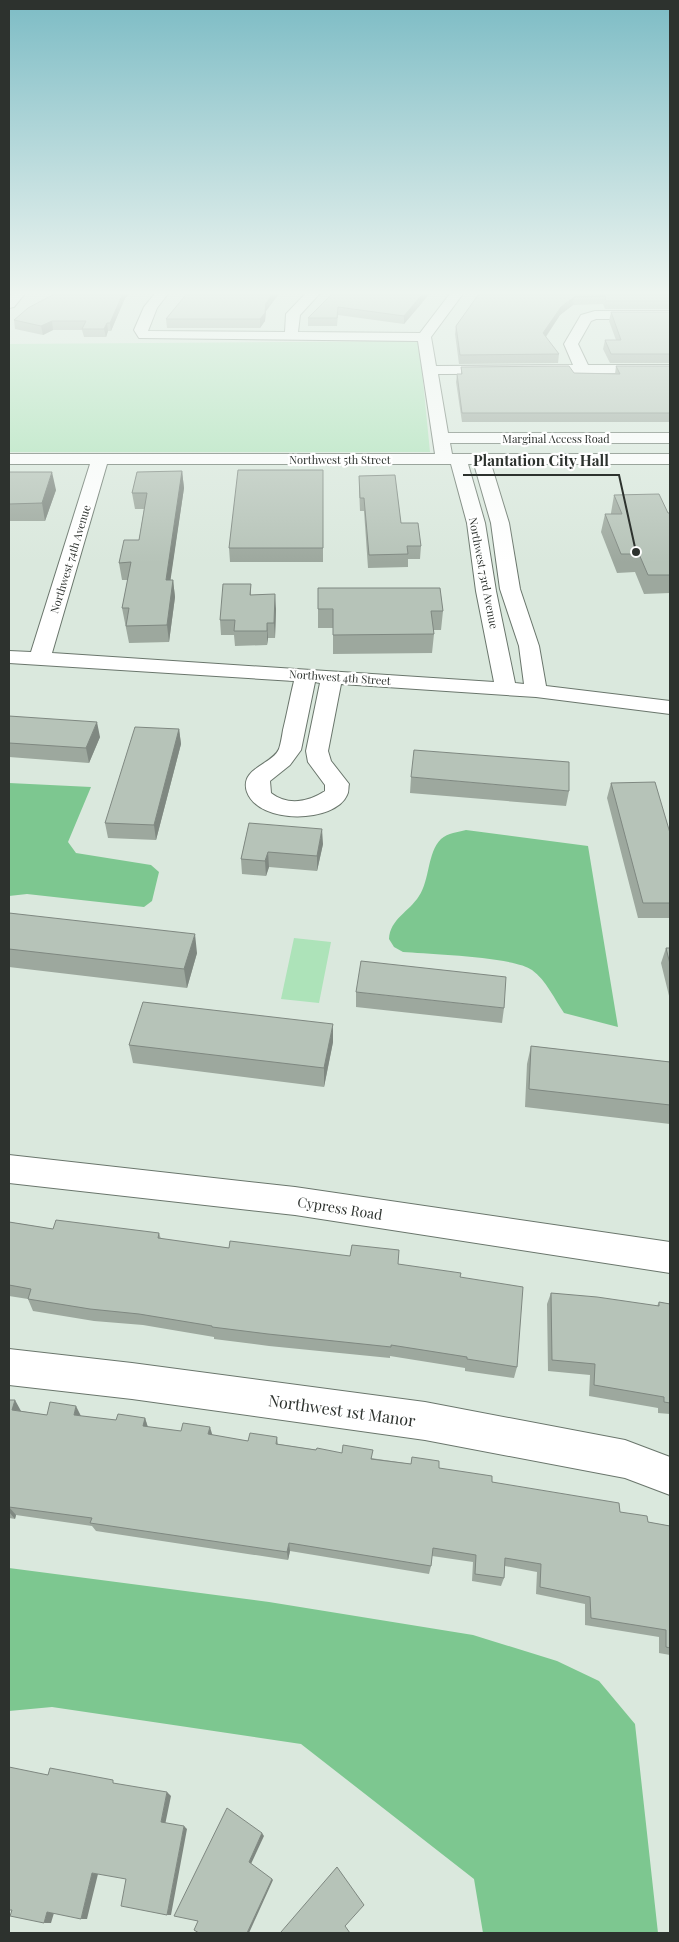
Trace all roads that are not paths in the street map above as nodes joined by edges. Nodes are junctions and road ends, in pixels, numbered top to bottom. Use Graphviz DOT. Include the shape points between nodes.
graph roads {
  1 [pos="433,382"];
  2 [pos="442,438"];
  3 [pos="670,438"];
  4 [pos="451,458"];
  5 [pos="481,458"];
  6 [pos="9,459"];
  7 [pos="100,459"];
  8 [pos="670,459"];
  9 [pos="9,657"];
  10 [pos="40,658"];
  11 [pos="306,675"];
  12 [pos="332,677"];
  13 [pos="506,689"];
  14 [pos="536,691"];
  15 [pos="670,708"];
  16 [pos="9,1169"];
  17 [pos="670,1258"];
  18 [pos="9,1367"];
  19 [pos="670,1476"];
  1 -- 2 [label="street, Northwest 73rd Avenue"];
  2 -- 3 [label="street, Marginal Access Road"];
  2 -- 4 [label="street, Northwest 73rd Avenue"];
  4 -- 5 [label="street, Northwest 5th Street"];
  4 -- 7 [label="street, Northwest 5th Street"];
  4 -- 13 [label="street, Northwest 73rd Avenue" via="476,523"];
  5 -- 8 [label="street, Northwest 5th Street"];
  5 -- 14 [label="street, Northwest 73rd Avenue" via="500,523 510,589 529,646"];
  6 -- 7 [label="street, Northwest 5th Street"];
  7 -- 10 [label="street, Northwest 74th Avenue"];
  9 -- 10 [label="street, Northwest 4th Street"];
  10 -- 11 [label="street, Northwest 4th Street"];
  11 -- 12 [label="street, Northwest 4th Street"];
  11 -- 12 [label="street" via="290,750 286,758 260,776 258,783 259,792 266,801 289,809 312,807 336,794 337,784 320,762 317,751"];
  12 -- 13 [label="street, Northwest 4th Street"];
  13 -- 14 [label="street, Northwest 4th Street"];
  14 -- 15 [label="street, Northwest 4th Street"];
  16 -- 17 [label="street, Cypress Road" via="295,1200"];
  18 -- 19 [label="street, Northwest 1st Manor" via="425,1421 625,1459"];
}
